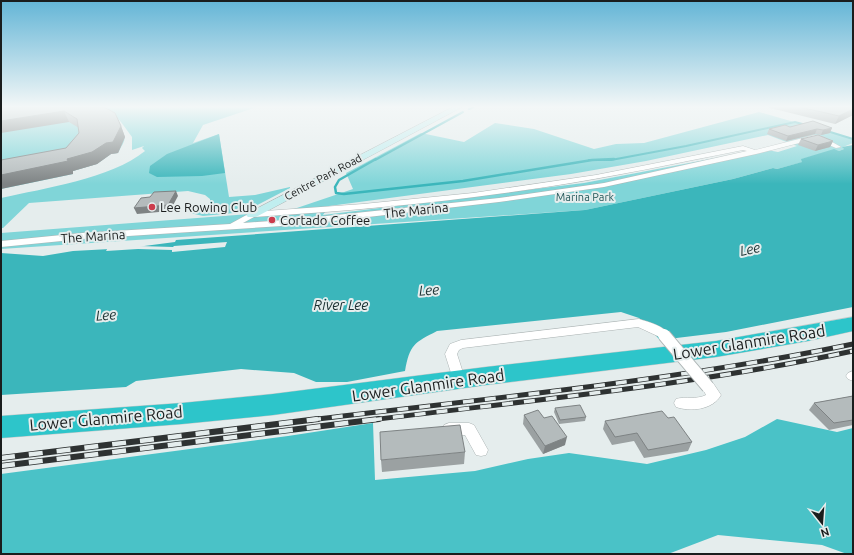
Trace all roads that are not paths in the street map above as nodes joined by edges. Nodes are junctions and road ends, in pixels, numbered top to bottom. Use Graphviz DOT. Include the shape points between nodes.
graph roads {
  1 [pos="409,133"];
  2 [pos="838,147"];
  3 [pos="756,152"];
  4 [pos="252,215"];
  5 [pos="231,226"];
  6 [pos="1,244"];
  7 [pos="853,324"];
  8 [pos="459,380"];
  9 [pos="681,403"];
  10 [pos="1,427"];
  11 [pos="436,430"];
  12 [pos="481,450"];
  1 -- 4 [label="street, Centre Park Road"];
  2 -- 3 [label="street, The Marina" via="815,137"];
  3 -- 4 [label="street, The Marina" via="743,148 594,177 458,197"];
  3 -- 5 [label="street, The Marina" via="604,185 538,195 348,217"];
  4 -- 5 [label="street, Centre Park Road"];
  5 -- 6 [label="street, The Marina"];
  7 -- 8 [label="highway, Lower Glanmire Road" via="750,345"];
  8 -- 9 [label="street, bridge" via="451,354 454,347 461,344 639,323 664,335 714,395 709,401 696,404"];
  8 -- 10 [label="highway, Lower Glanmire Road" via="240,408"];
  11 -- 12 [label="street" via="469,429"];
}
